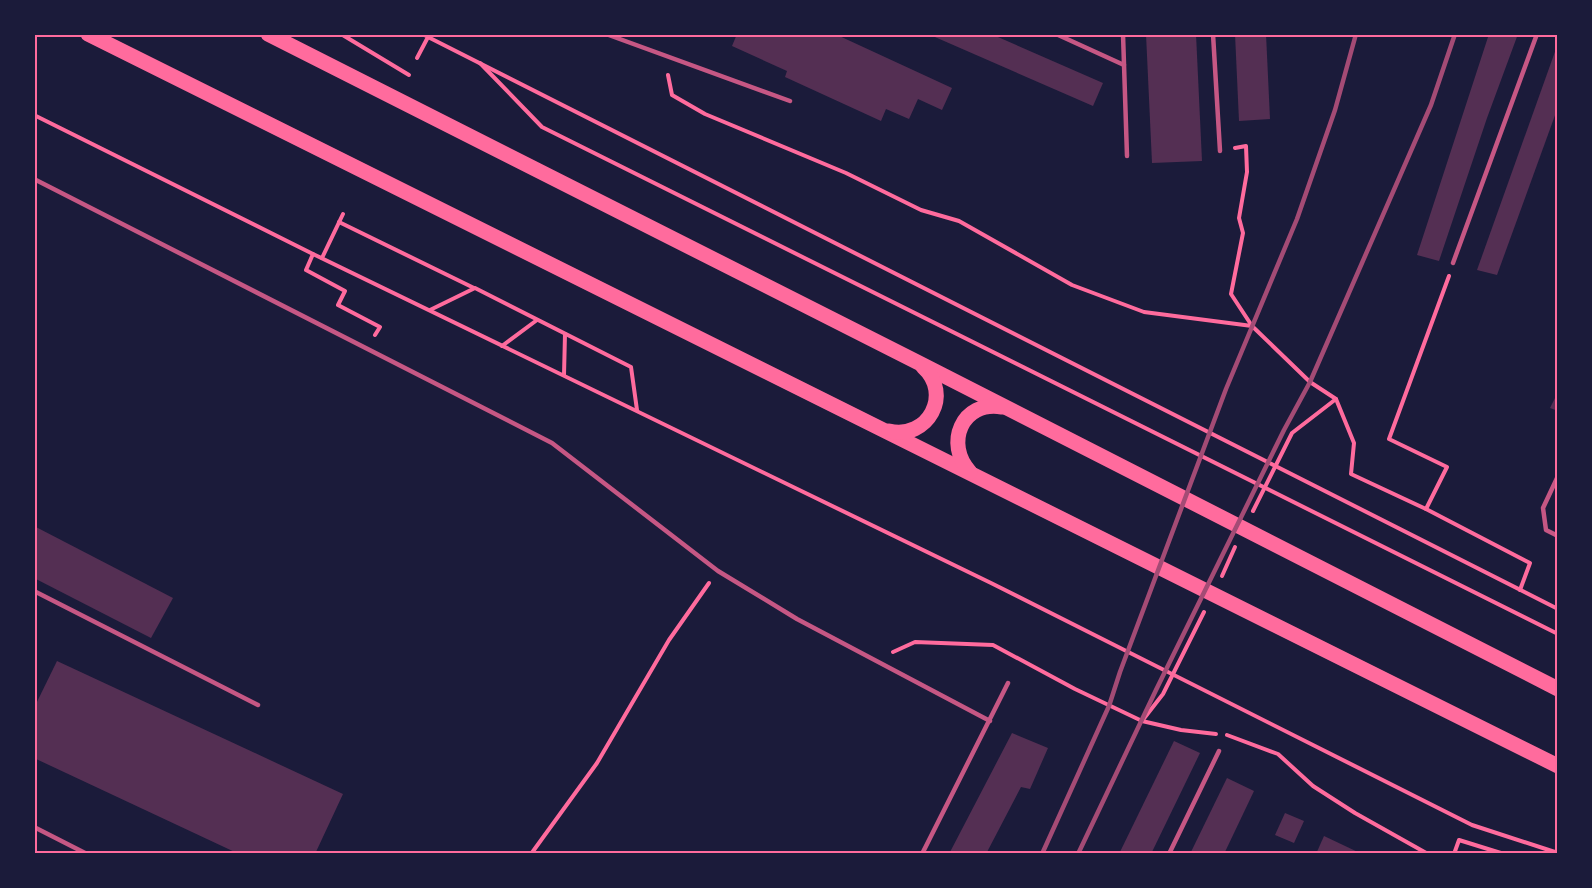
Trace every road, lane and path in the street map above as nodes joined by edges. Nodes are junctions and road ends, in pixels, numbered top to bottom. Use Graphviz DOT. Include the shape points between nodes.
graph roads {
  1 [pos="88,34"];
  2 [pos="268,34"];
  3 [pos="341,34"];
  4 [pos="423,34"];
  5 [pos="606,34"];
  6 [pos="1056,34"];
  7 [pos="1123,34"];
  8 [pos="1213,34"];
  9 [pos="1537,34"];
  10 [pos="428,37"];
  11 [pos="665,55"];
  12 [pos="417,58"];
  13 [pos="477,61"];
  14 [pos="1124,65"];
  15 [pos="409,75"];
  16 [pos="790,101"];
  17 [pos="34,115"];
  18 [pos="1220,151"];
  19 [pos="1127,156"];
  20 [pos="34,179"];
  21 [pos="343,214"];
  22 [pos="339,222"];
  23 [pos="313,254"];
  24 [pos="322,258"];
  25 [pos="1453,263"];
  26 [pos="475,288"];
  27 [pos="430,310"];
  28 [pos="537,320"];
  29 [pos="1252,326"];
  30 [pos="565,334"];
  31 [pos="502,345"];
  32 [pos="368,349"];
  33 [pos="917,362"];
  34 [pos="564,375"];
  35 [pos="1336,399"];
  36 [pos="1010,410"];
  37 [pos="637,411"];
  38 [pos="880,428"];
  39 [pos="1557,476"];
  40 [pos="979,478"];
  41 [pos="1426,509"];
  42 [pos="1251,517"];
  43 [pos="1557,536"];
  44 [pos="1240,537"];
  45 [pos="718,571"];
  46 [pos="1220,579"];
  47 [pos="1520,590"];
  48 [pos="34,591"];
  49 [pos="1557,609"];
  50 [pos="1204,610"];
  51 [pos="1557,634"];
  52 [pos="873,660"];
  53 [pos="1008,683"];
  54 [pos="1557,689"];
  55 [pos="258,705"];
  56 [pos="990,721"];
  57 [pos="1142,721"];
  58 [pos="1219,751"];
  59 [pos="1557,766"];
  60 [pos="34,827"];
  61 [pos="1557,853"];
  62 [pos="87,854"];
  63 [pos="531,854"];
  64 [pos="922,854"];
  65 [pos="1169,854"];
  66 [pos="1428,854"];
  67 [pos="1454,854"];
  68 [pos="1504,854"];
  1 -- 38 [label="main road"];
  2 -- 33 [label="main road"];
  3 -- 15 [label="path"];
  4 -- 10 [label="path"];
  5 -- 11 [label="lane"];
  6 -- 14 [label="lane"];
  7 -- 14 [label="lane"];
  8 -- 18 [label="lane"];
  9 -- 25 [label="lane"];
  10 -- 12 [label="path"];
  10 -- 13 [label="path"];
  11 -- 16 [label="lane"];
  11 -- 29 [label="path" via="672,95 697,110 846,173 921,210 959,221 1072,285 1144,312"];
  13 -- 47 [label="path"];
  13 -- 51 [label="path" via="542,127"];
  14 -- 19 [label="lane"];
  17 -- 23 [label="path"];
  18 -- 29 [label="path" via="1246,146 1247,172 1239,218 1243,233 1231,294"];
  20 -- 32 [label="lane"];
  21 -- 22 [label="path"];
  22 -- 24 [label="path"];
  22 -- 26 [label="path"];
  23 -- 24 [label="path"];
  23 -- 32 [label="path" via="306,270 345,291 339,305 380,327"];
  24 -- 27 [label="path"];
  25 -- 41 [label="path" via="1389,439 1447,466"];
  26 -- 27 [label="path"];
  26 -- 28 [label="path"];
  27 -- 31 [label="path"];
  28 -- 30 [label="path"];
  28 -- 31 [label="path"];
  29 -- 35 [label="path" via="1311,382"];
  30 -- 34 [label="path"];
  30 -- 37 [label="path" via="631,367"];
  31 -- 34 [label="path"];
  32 -- 45 [label="lane" via="552,443"];
  33 -- 36 [label="main road"];
  33 -- 38 [label="main road" via="933,379 936,402 932,413 925,423 903,433"];
  34 -- 37 [label="path"];
  35 -- 41 [label="path" via="1354,443 1351,474"];
  35 -- 42 [label="path" via="1292,433"];
  36 -- 40 [label="main road" via="987,406 960,427 957,451 969,471"];
  36 -- 54 [label="main road"];
  37 -- 61 [label="path" via="1472,825"];
  38 -- 40 [label="main road"];
  39 -- 43 [label="lane" via="1543,508 1546,530"];
  40 -- 59 [label="main road"];
  41 -- 47 [label="path" via="1530,563"];
  44 -- 46 [label="path"];
  45 -- 52 [label="lane"];
  45 -- 63 [label="path" via="669,640 597,763"];
  47 -- 49 [label="path"];
  48 -- 55 [label="lane"];
  50 -- 57 [label="path" via="1163,694"];
  52 -- 56 [label="lane"];
  52 -- 57 [label="path" via="915,642 993,645"];
  53 -- 56 [label="lane"];
  56 -- 64 [label="lane"];
  57 -- 66 [label="path" via="1230,735 1278,754 1313,786"];
  58 -- 65 [label="lane"];
  60 -- 62 [label="lane"];
  67 -- 68 [label="path" via="1460,840"];
}
